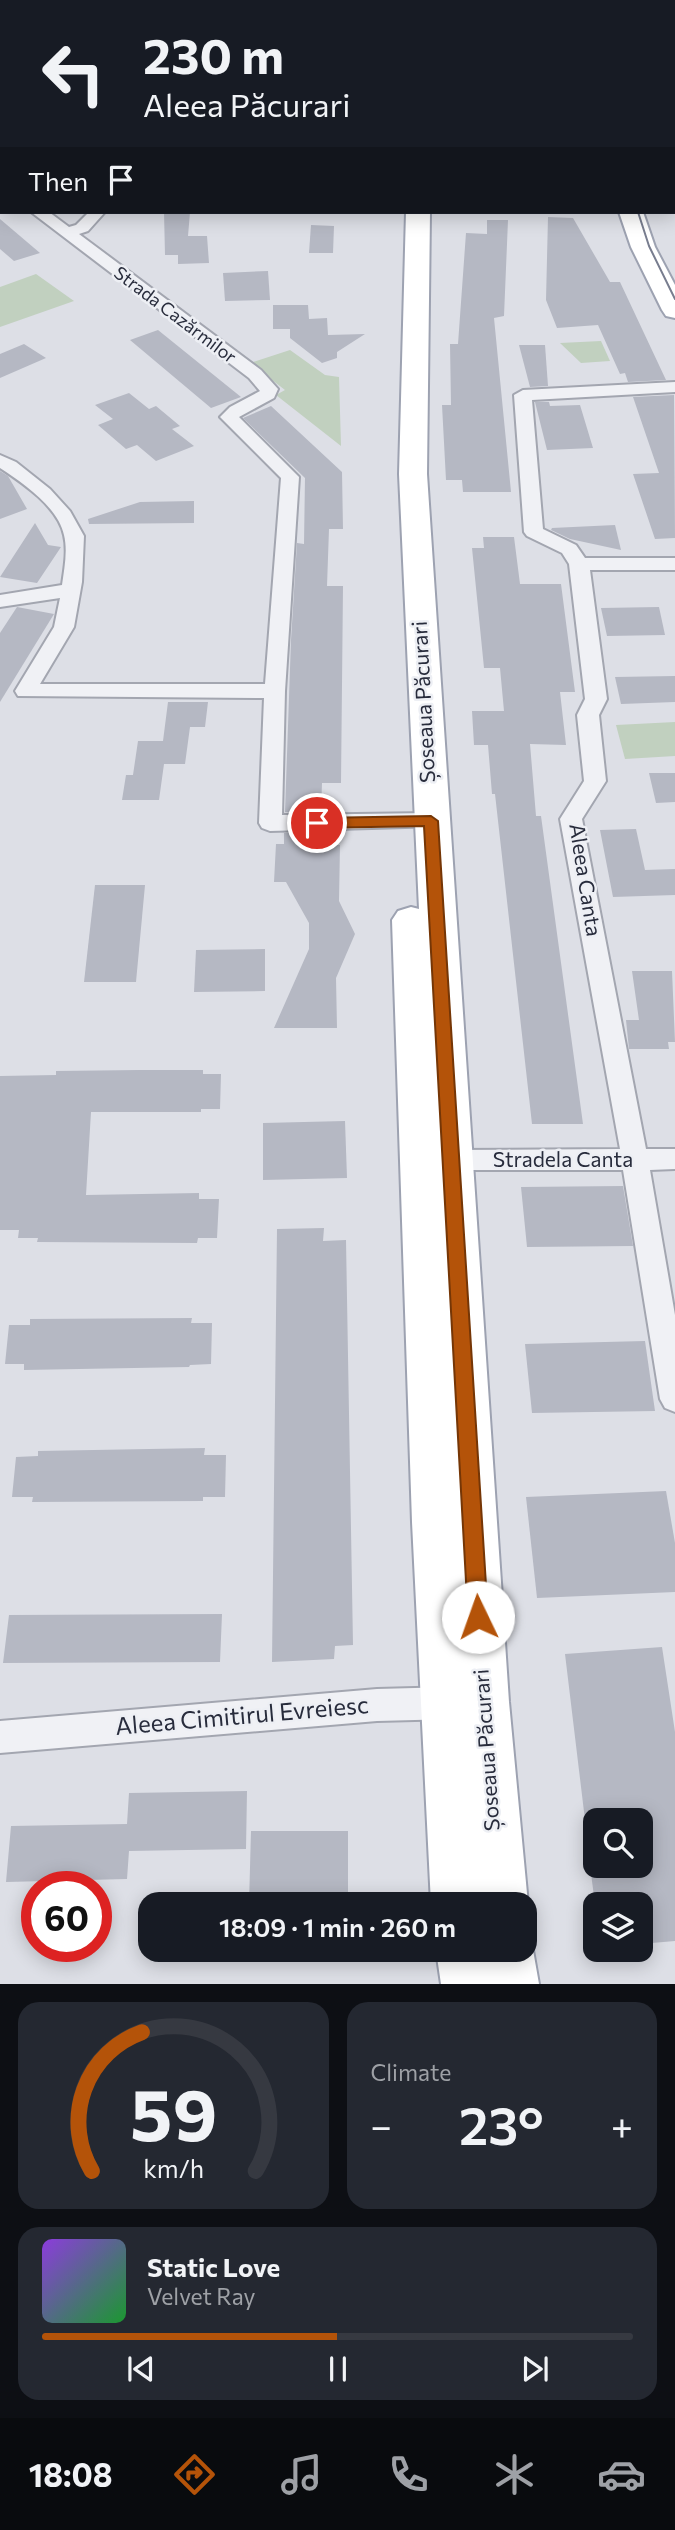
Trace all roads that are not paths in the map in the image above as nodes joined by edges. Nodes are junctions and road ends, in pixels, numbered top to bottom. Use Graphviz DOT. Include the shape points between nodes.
graph roads {
  1 [pos="42,214"];
  2 [pos="95,214"];
  3 [pos="400,214"];
  4 [pos="418,214"];
  5 [pos="632,214"];
  6 [pos="653,214"];
  7 [pos="66,233"];
  8 [pos="675,274"];
  9 [pos="675,310"];
  10 [pos="675,387"];
  11 [pos="0,460"];
  12 [pos="675,564"];
  13 [pos="579,565"];
  14 [pos="70,590"];
  15 [pos="0,601"];
  16 [pos="275,691"];
  17 [pos="419,821"];
  18 [pos="675,1158"];
  19 [pos="451,1160"];
  20 [pos="635,1160"];
  21 [pos="675,1399"];
  22 [pos="464,1702"];
  23 [pos="0,1737"];
  24 [pos="459,1892"];
  25 [pos="498,1892"];
  26 [pos="466,1962"];
  27 [pos="507,1962"];
  28 [pos="469,1984"];
  29 [pos="511,1984"];
  1 -- 7 [label="street, Strada Cazărmilor"];
  2 -- 7 [label="street" via="82,228"];
  3 -- 17 [label="main road, Șoseaua Păcurari" via="392,474"];
  4 -- 17 [label="main road, Șoseaua Păcurari" via="413,474"];
  5 -- 9 [label="main road" via="642,247"];
  6 -- 8 [label="main road"];
  7 -- 16 [label="street, Strada Cazărmilor" via="269,389 260,400 229,417 290,477"];
  10 -- 13 [label="street" via="523,395 534,532 569,549"];
  11 -- 14 [label="street" via="16,469 62,514 75,536"];
  12 -- 13 [label="street"];
  13 -- 20 [label="street, Aleea Canta" via="596,699 588,715 595,781 571,819"];
  14 -- 15 [label="street"];
  14 -- 16 [label="street" via="64,628 25,691"];
  16 -- 17 [label="street" via="270,823"];
  17 -- 19 [label="main road, Șoseaua Păcurari"];
  17 -- 22 [label="main road, Șoseaua Păcurari"];
  18 -- 20 [label="street, Stradela Canta"];
  19 -- 20 [label="street, Stradela Canta"];
  19 -- 22 [label="main road, Șoseaua Păcurari"];
  20 -- 21 [label="street, Aleea Canta"];
  22 -- 23 [label="street, Aleea Cimitirul Evreiesc" via="377,1705"];
  22 -- 24 [label="main road, Șoseaua Păcurari"];
  22 -- 25 [label="main road, Șoseaua Păcurari"];
  26 -- 28 [label="main road"];
  27 -- 29 [label="main road"];
}
